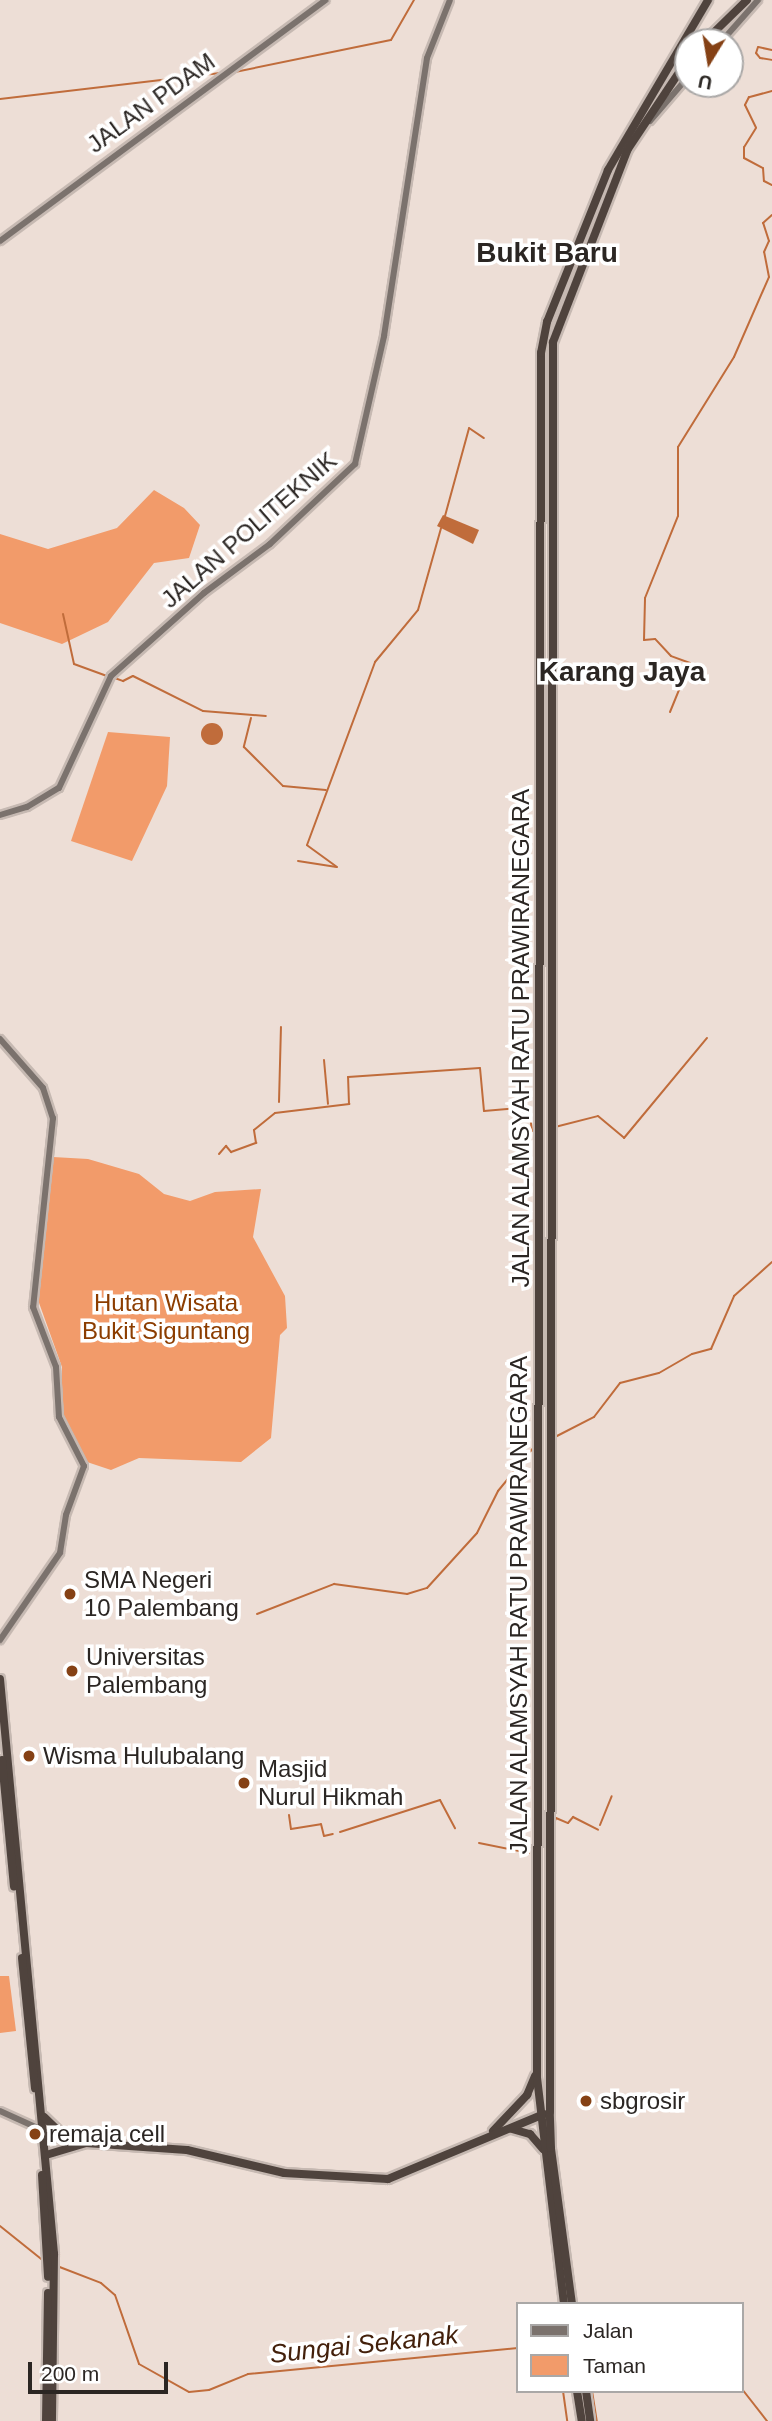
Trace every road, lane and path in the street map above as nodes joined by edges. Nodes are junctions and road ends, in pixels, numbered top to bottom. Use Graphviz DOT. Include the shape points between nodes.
graph roads {
  1 [pos="326,0"];
  2 [pos="450,0"];
  3 [pos="708,0"];
  4 [pos="747,0"];
  5 [pos="758,0"];
  6 [pos="718,28"];
  7 [pos="733,28"];
  8 [pos="674,80"];
  9 [pos="674,93"];
  10 [pos="636,136"];
  11 [pos="0,241"];
  12 [pos="541,411"];
  13 [pos="551,411"];
  14 [pos="540,794"];
  15 [pos="551,796"];
  16 [pos="0,815"];
  17 [pos="0,1039"];
  18 [pos="0,1640"];
  19 [pos="0,1679"];
  20 [pos="0,1733"];
  21 [pos="550,2038"];
  22 [pos="537,2063"];
  23 [pos="0,2111"];
  24 [pos="550,2112"];
  25 [pos="42,2115"];
  26 [pos="540,2116"];
  27 [pos="502,2131"];
  28 [pos="42,2136"];
  29 [pos="482,2139"];
  30 [pos="72,2141"];
  31 [pos="543,2149"];
  32 [pos="46,2155"];
  33 [pos="51,2254"];
  34 [pos="51,2274"];
  35 [pos="564,2302"];
  36 [pos="572,2302"];
  37 [pos="578,2393"];
  38 [pos="586,2393"];
  39 [pos="46,2421"];
  40 [pos="52,2421"];
  41 [pos="582,2421"];
  42 [pos="590,2421"];
  1 -- 11 [label="street, JALAN PDAM"];
  2 -- 16 [label="street, JALAN POLITEKNIK" via="428,55 372,399 355,464 270,544 204,593 110,677 62,785 44,800"];
  3 -- 12 [label="highway, JALAN ALAMSYAH RATU PRAWIRANEGARA" via="627,133 592,209 544,331"];
  4 -- 6 [label="highway"];
  5 -- 7 [label="street"];
  8 -- 10 [label="highway, JALAN ALAMSYAH RATU PRAWIRANEGARA"];
  9 -- 10 [label="street"];
  10 -- 13 [label="highway, JALAN ALAMSYAH RATU PRAWIRANEGARA" via="556,325"];
  12 -- 13 [label="highway"];
  12 -- 14 [label="highway, JALAN ALAMSYAH RATU PRAWIRANEGARA"];
  13 -- 15 [label="highway, JALAN ALAMSYAH RATU PRAWIRANEGARA"];
  14 -- 15 [label="highway"];
  14 -- 22 [label="highway, JALAN ALAMSYAH RATU PRAWIRANEGARA"];
  15 -- 21 [label="highway, JALAN ALAMSYAH RATU PRAWIRANEGARA"];
  17 -- 18 [label="street" via="43,1088 53,1118 33,1307 56,1367 59,1417 84,1466 47,1578"];
  19 -- 25 [label="highway"];
  20 -- 28 [label="highway"];
  21 -- 24 [label="highway, JALAN ALAMSYAH RATU PRAWIRANEGARA"];
  21 -- 26 [label="highway"];
  22 -- 26 [label="highway, JALAN ALAMSYAH RATU PRAWIRANEGARA"];
  22 -- 29 [label="highway" via="527,2095"];
  23 -- 28 [label="street"];
  24 -- 26 [label="highway"];
  24 -- 36 [label="highway, JALAN ALAMSYAH RATU PRAWIRANEGARA"];
  25 -- 28 [label="highway"];
  25 -- 30 [label="highway" via="50,2127"];
  26 -- 27 [label="highway"];
  26 -- 31 [label="highway"];
  27 -- 29 [label="highway"];
  27 -- 31 [label="highway" via="526,2131"];
  28 -- 30 [label="highway"];
  28 -- 32 [label="highway"];
  28 -- 33 [label="highway"];
  29 -- 30 [label="highway" via="412,2172 382,2179 284,2173 187,2150"];
  30 -- 32 [label="highway"];
  31 -- 35 [label="highway"];
  32 -- 33 [label="highway"];
  33 -- 34 [label="highway"];
  34 -- 39 [label="highway"];
  34 -- 40 [label="highway"];
  37 -- 41 [label="highway"];
  38 -- 42 [label="highway"];
}
